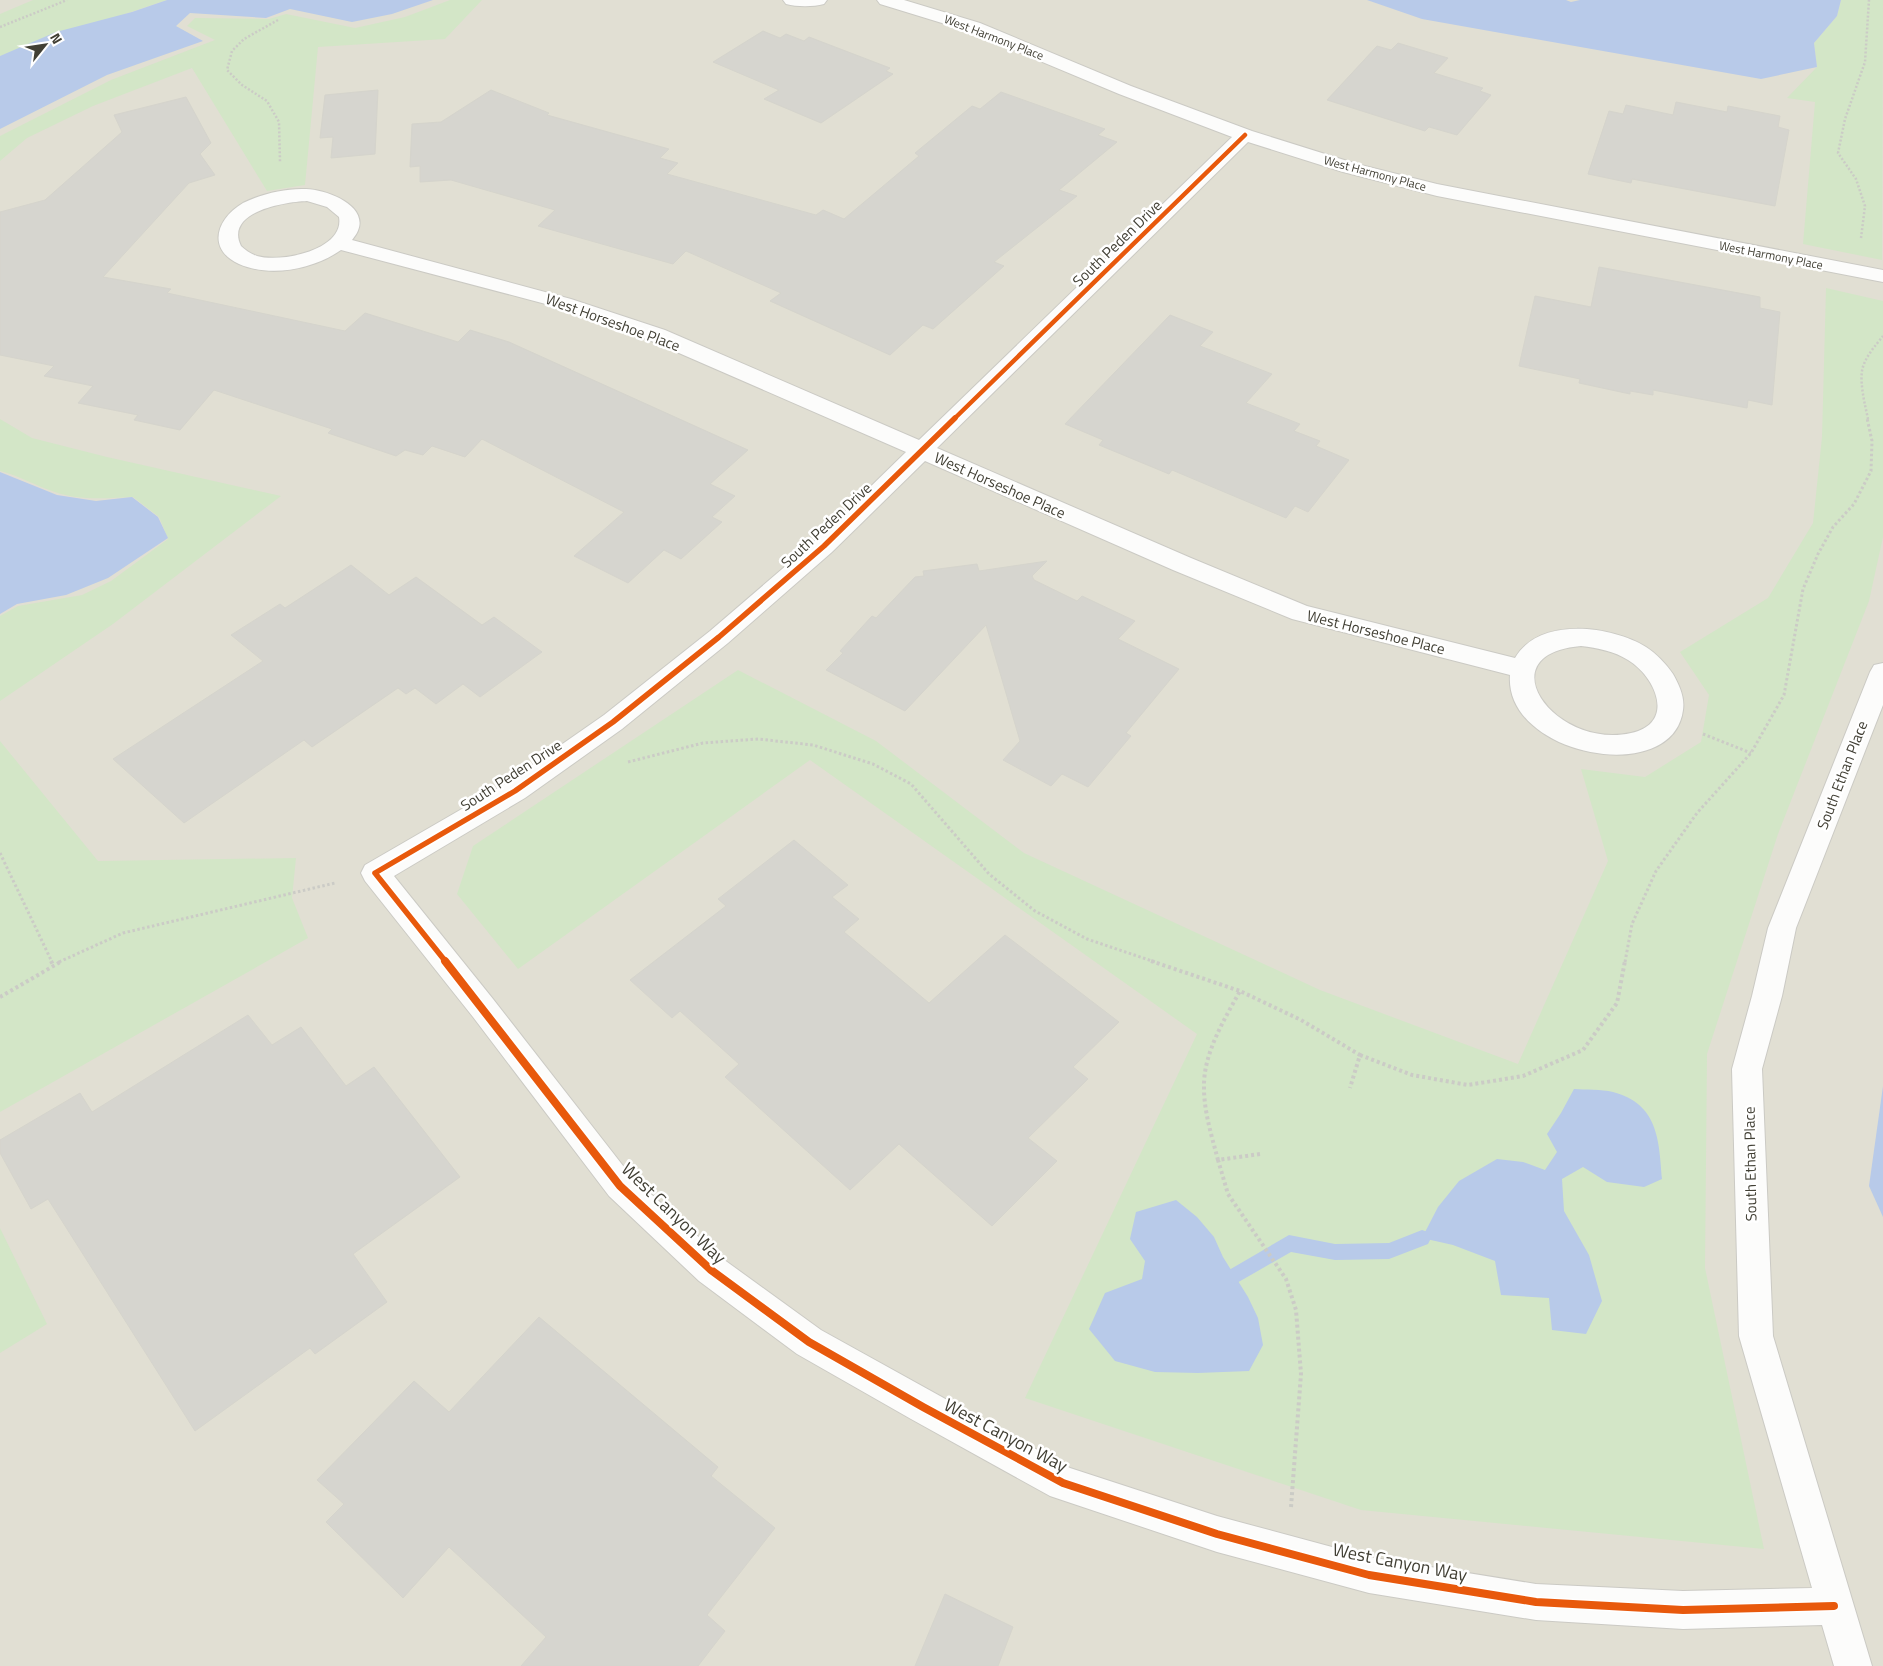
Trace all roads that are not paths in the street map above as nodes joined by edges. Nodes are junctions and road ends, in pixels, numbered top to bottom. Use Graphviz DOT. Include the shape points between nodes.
graph roads {
  1 [pos="792,0"];
  2 [pos="818,0"];
  3 [pos="886,0"];
  4 [pos="1245,135"];
  5 [pos="339,242"];
  6 [pos="1883,276"];
  7 [pos="921,451"];
  8 [pos="1522,669"];
  9 [pos="1880,688"];
  10 [pos="376,873"];
  11 [pos="1834,1606"];
  12 [pos="1853,1666"];
  1 -- 2 [label="street"];
  3 -- 4 [label="street, West Harmony Place" via="974,27 1125,90"];
  4 -- 6 [label="street, West Harmony Place" via="1350,168 1437,190"];
  4 -- 7 [label="street, South Peden Drive"];
  5 -- 5 [label="street" via="304,260 261,264 232,250 227,239 230,227 254,206 282,197 307,195 324,197 346,211 350,220 348,231"];
  5 -- 7 [label="street, West Horseshoe Place" via="564,303 657,335"];
  7 -- 8 [label="street, West Horseshoe Place" via="1301,613"];
  7 -- 10 [label="street, South Peden Drive" via="824,546 726,631 584,742 515,791"];
  8 -- 8 [label="street" via="1530,656 1543,645 1561,639 1582,637 1626,647 1659,673 1669,689 1672,705 1668,720 1656,733 1638,742 1614,745 1589,742 1565,734 1544,721 1530,704 1522,686"];
  9 -- 11 [label="street, South Ethan Place" via="1782,928 1748,1069 1756,1336"];
  10 -- 11 [label="street, West Canyon Way" via="620,1186 711,1270 810,1342 1063,1483 1217,1534 1368,1575 1536,1602 1683,1610"];
  11 -- 12 [label="street, South Ethan Place"];
}
